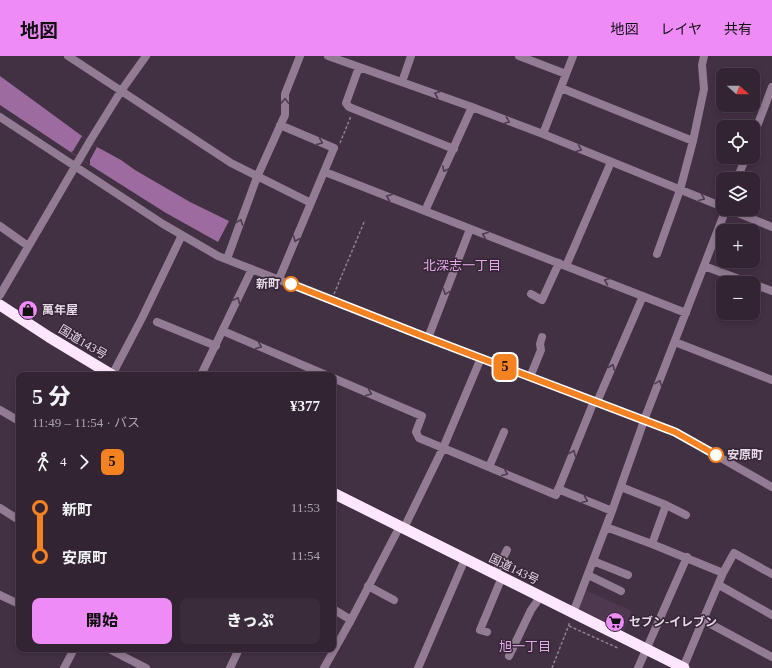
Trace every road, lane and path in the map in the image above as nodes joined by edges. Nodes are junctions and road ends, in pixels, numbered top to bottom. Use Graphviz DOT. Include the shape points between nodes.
graph roads {
  1 [pos="68,56"];
  2 [pos="146,56"];
  3 [pos="300,56"];
  4 [pos="328,56"];
  5 [pos="411,56"];
  6 [pos="519,56"];
  7 [pos="573,56"];
  8 [pos="704,56"];
  9 [pos="359,67"];
  10 [pos="566,74"];
  11 [pos="402,82"];
  12 [pos="772,87"];
  13 [pos="561,88"];
  14 [pos="121,91"];
  15 [pos="472,107"];
  16 [pos="354,109"];
  17 [pos="0,117"];
  18 [pos="759,120"];
  19 [pos="280,125"];
  20 [pos="543,134"];
  21 [pos="693,141"];
  22 [pos="334,148"];
  23 [pos="454,149"];
  24 [pos="611,162"];
  25 [pos="75,167"];
  26 [pos="325,172"];
  27 [pos="257,177"];
  28 [pos="680,190"];
  29 [pos="312,203"];
  30 [pos="716,204"];
  31 [pos="425,211"];
  32 [pos="724,216"];
  33 [pos="746,216"];
  34 [pos="365,220"];
  35 [pos="0,226"];
  36 [pos="772,226"];
  37 [pos="470,229"];
  38 [pos="182,235"];
  39 [pos="28,246"];
  40 [pos="657,254"];
  41 [pos="227,259"];
  42 [pos="563,264"];
  43 [pos="704,266"];
  44 [pos="252,269"];
  45 [pos="731,276"];
  46 [pos="279,279"];
  47 [pos="760,286"];
  48 [pos="772,290"];
  49 [pos="531,294"];
  50 [pos="0,295"];
  51 [pos="643,296"];
  52 [pos="332,300"];
  53 [pos="0,305"];
  54 [pos="686,313"];
  55 [pos="157,322"];
  56 [pos="223,331"];
  57 [pos="542,337"];
  58 [pos="428,338"];
  59 [pos="675,342"];
  60 [pos="216,346"];
  61 [pos="481,358"];
  62 [pos="107,372"];
  63 [pos="114,372"];
  64 [pos="203,372"];
  65 [pos="319,372"];
  66 [pos="530,377"];
  67 [pos="336,379"];
  68 [pos="772,380"];
  69 [pos="595,402"];
  70 [pos="0,410"];
  71 [pos="16,419"];
  72 [pos="645,420"];
  73 [pos="504,432"];
  74 [pos="443,448"];
  75 [pos="489,467"];
  76 [pos="620,487"];
  77 [pos="772,487"];
  78 [pos="558,489"];
  79 [pos="336,494"];
  80 [pos="666,505"];
  81 [pos="0,508"];
  82 [pos="612,511"];
  83 [pos="686,515"];
  84 [pos="16,518"];
  85 [pos="402,527"];
  86 [pos="606,527"];
  87 [pos="652,544"];
  88 [pos="507,550"];
  89 [pos="687,557"];
  90 [pos="465,559"];
  91 [pos="593,561"];
  92 [pos="724,573"];
  93 [pos="772,574"];
  94 [pos="628,575"];
  95 [pos="499,576"];
  96 [pos="588,576"];
  97 [pos="718,585"];
  98 [pos="368,586"];
  99 [pos="621,591"];
  100 [pos="0,595"];
  101 [pos="540,596"];
  102 [pos="394,600"];
  103 [pos="16,603"];
  104 [pos="336,611"];
  105 [pos="573,613"];
  106 [pos="772,614"];
  107 [pos="351,620"];
  108 [pos="703,620"];
  109 [pos="569,626"];
  110 [pos="481,632"];
  111 [pos="504,644"];
  112 [pos="336,647"];
  113 [pos="618,648"];
  114 [pos="647,649"];
  115 [pos="72,652"];
  116 [pos="115,652"];
  117 [pos="238,652"];
  118 [pos="333,652"];
  119 [pos="772,657"];
  120 [pos="64,668"];
  121 [pos="146,668"];
  122 [pos="230,668"];
  123 [pos="324,668"];
  124 [pos="418,668"];
  125 [pos="552,668"];
  126 [pos="638,668"];
  127 [pos="683,668"];
  1 -- 14 [label="street"];
  2 -- 14 [label="street"];
  19 -- 3 [label="street, one-way" via="285,115 286,94"];
  4 -- 9 [label="street"];
  5 -- 11 [label="street"];
  6 -- 10 [label="street"];
  7 -- 10 [label="street"];
  8 -- 21 [label="street" via="704,89"];
  9 -- 11 [label="street"];
  9 -- 16 [label="street" via="346,103"];
  10 -- 13 [label="street"];
  15 -- 11 [label="street, one-way"];
  12 -- 18 [label="street"];
  13 -- 20 [label="street"];
  13 -- 21 [label="street"];
  14 -- 25 [label="street"];
  14 -- 27 [label="street" via="231,163"];
  15 -- 20 [label="street, one-way"];
  15 -- 23 [label="street"];
  16 -- 22 [label="path" via="338,146"];
  16 -- 23 [label="street"];
  17 -- 25 [label="street"];
  19 -- 22 [label="street, one-way"];
  19 -- 27 [label="street"];
  20 -- 24 [label="street, one-way"];
  21 -- 28 [label="street"];
  22 -- 26 [label="street"];
  23 -- 31 [label="street, one-way"];
  24 -- 28 [label="street"];
  24 -- 42 [label="street"];
  25 -- 38 [label="street"];
  25 -- 39 [label="street"];
  26 -- 29 [label="street"];
  31 -- 26 [label="street, one-way"];
  27 -- 29 [label="street"];
  41 -- 27 [label="street, one-way"];
  28 -- 30 [label="street, one-way"];
  28 -- 40 [label="street"];
  29 -- 46 [label="street, one-way"];
  31 -- 37 [label="street"];
  32 -- 43 [label="street"];
  33 -- 36 [label="street"];
  34 -- 52 [label="path"];
  35 -- 39 [label="street"];
  42 -- 37 [label="street, one-way"];
  37 -- 58 [label="street, one-way"];
  38 -- 41 [label="street"];
  38 -- 63 [label="street"];
  39 -- 50 [label="street"];
  41 -- 44 [label="street"];
  42 -- 49 [label="street" via="542,300"];
  51 -- 42 [label="street, one-way"];
  43 -- 45 [label="street"];
  43 -- 54 [label="street"];
  44 -- 46 [label="street"];
  56 -- 44 [label="street, one-way"];
  46 -- 52 [label="street"];
  47 -- 48 [label="street"];
  51 -- 54 [label="street"];
  69 -- 51 [label="street, one-way"];
  52 -- 58 [label="street"];
  53 -- 62 [label="highway, 国道143号"];
  54 -- 59 [label="street"];
  55 -- 60 [label="street"];
  56 -- 60 [label="street"];
  56 -- 65 [label="street, one-way"];
  57 -- 66 [label="street" via="541,350"];
  58 -- 61 [label="street"];
  59 -- 68 [label="street"];
  72 -- 59 [label="street, one-way"];
  60 -- 64 [label="street"];
  61 -- 66 [label="street"];
  61 -- 74 [label="street"];
  66 -- 69 [label="street"];
  67 -- 74 [label="street, one-way" via="422,416 416,432 419,438"];
  69 -- 72 [label="street"];
  78 -- 69 [label="street, one-way"];
  70 -- 71 [label="street"];
  72 -- 76 [label="street"];
  72 -- 77 [label="street" via="675,432"];
  73 -- 75 [label="street"];
  74 -- 75 [label="street"];
  74 -- 85 [label="street"];
  75 -- 78 [label="street, one-way" via="556,495"];
  76 -- 80 [label="street"];
  76 -- 82 [label="street"];
  78 -- 82 [label="street, one-way"];
  79 -- 85 [label="highway, 国道143号"];
  80 -- 83 [label="street"];
  80 -- 87 [label="street"];
  81 -- 84 [label="street"];
  82 -- 86 [label="street"];
  85 -- 90 [label="highway, 国道143号"];
  85 -- 98 [label="street"];
  86 -- 87 [label="street"];
  86 -- 91 [label="street"];
  87 -- 89 [label="street"];
  88 -- 95 [label="street"];
  89 -- 92 [label="street"];
  89 -- 114 [label="street"];
  90 -- 95 [label="highway, 国道143号"];
  90 -- 124 [label="street"];
  91 -- 94 [label="street"];
  91 -- 96 [label="street"];
  92 -- 93 [label="street" via="734,553"];
  92 -- 97 [label="street"];
  95 -- 101 [label="highway, 国道143号"];
  95 -- 110 [label="street"];
  96 -- 99 [label="street"];
  96 -- 105 [label="street"];
  97 -- 106 [label="street"];
  97 -- 108 [label="street"];
  98 -- 102 [label="street"];
  98 -- 107 [label="street"];
  100 -- 103 [label="street"];
  101 -- 105 [label="highway, 国道143号"];
  101 -- 111 [label="street" via="530,610 511,652"];
  104 -- 107 [label="street"];
  105 -- 109 [label="path"];
  105 -- 114 [label="highway, 国道143号"];
  107 -- 112 [label="street"];
  108 -- 119 [label="street"];
  108 -- 127 [label="street"];
  109 -- 113 [label="path"];
  109 -- 125 [label="path"];
  114 -- 126 [label="street"];
  114 -- 127 [label="highway, 国道143号"];
  115 -- 120 [label="street"];
  116 -- 121 [label="street"];
  117 -- 122 [label="street"];
  118 -- 123 [label="street"];
}
